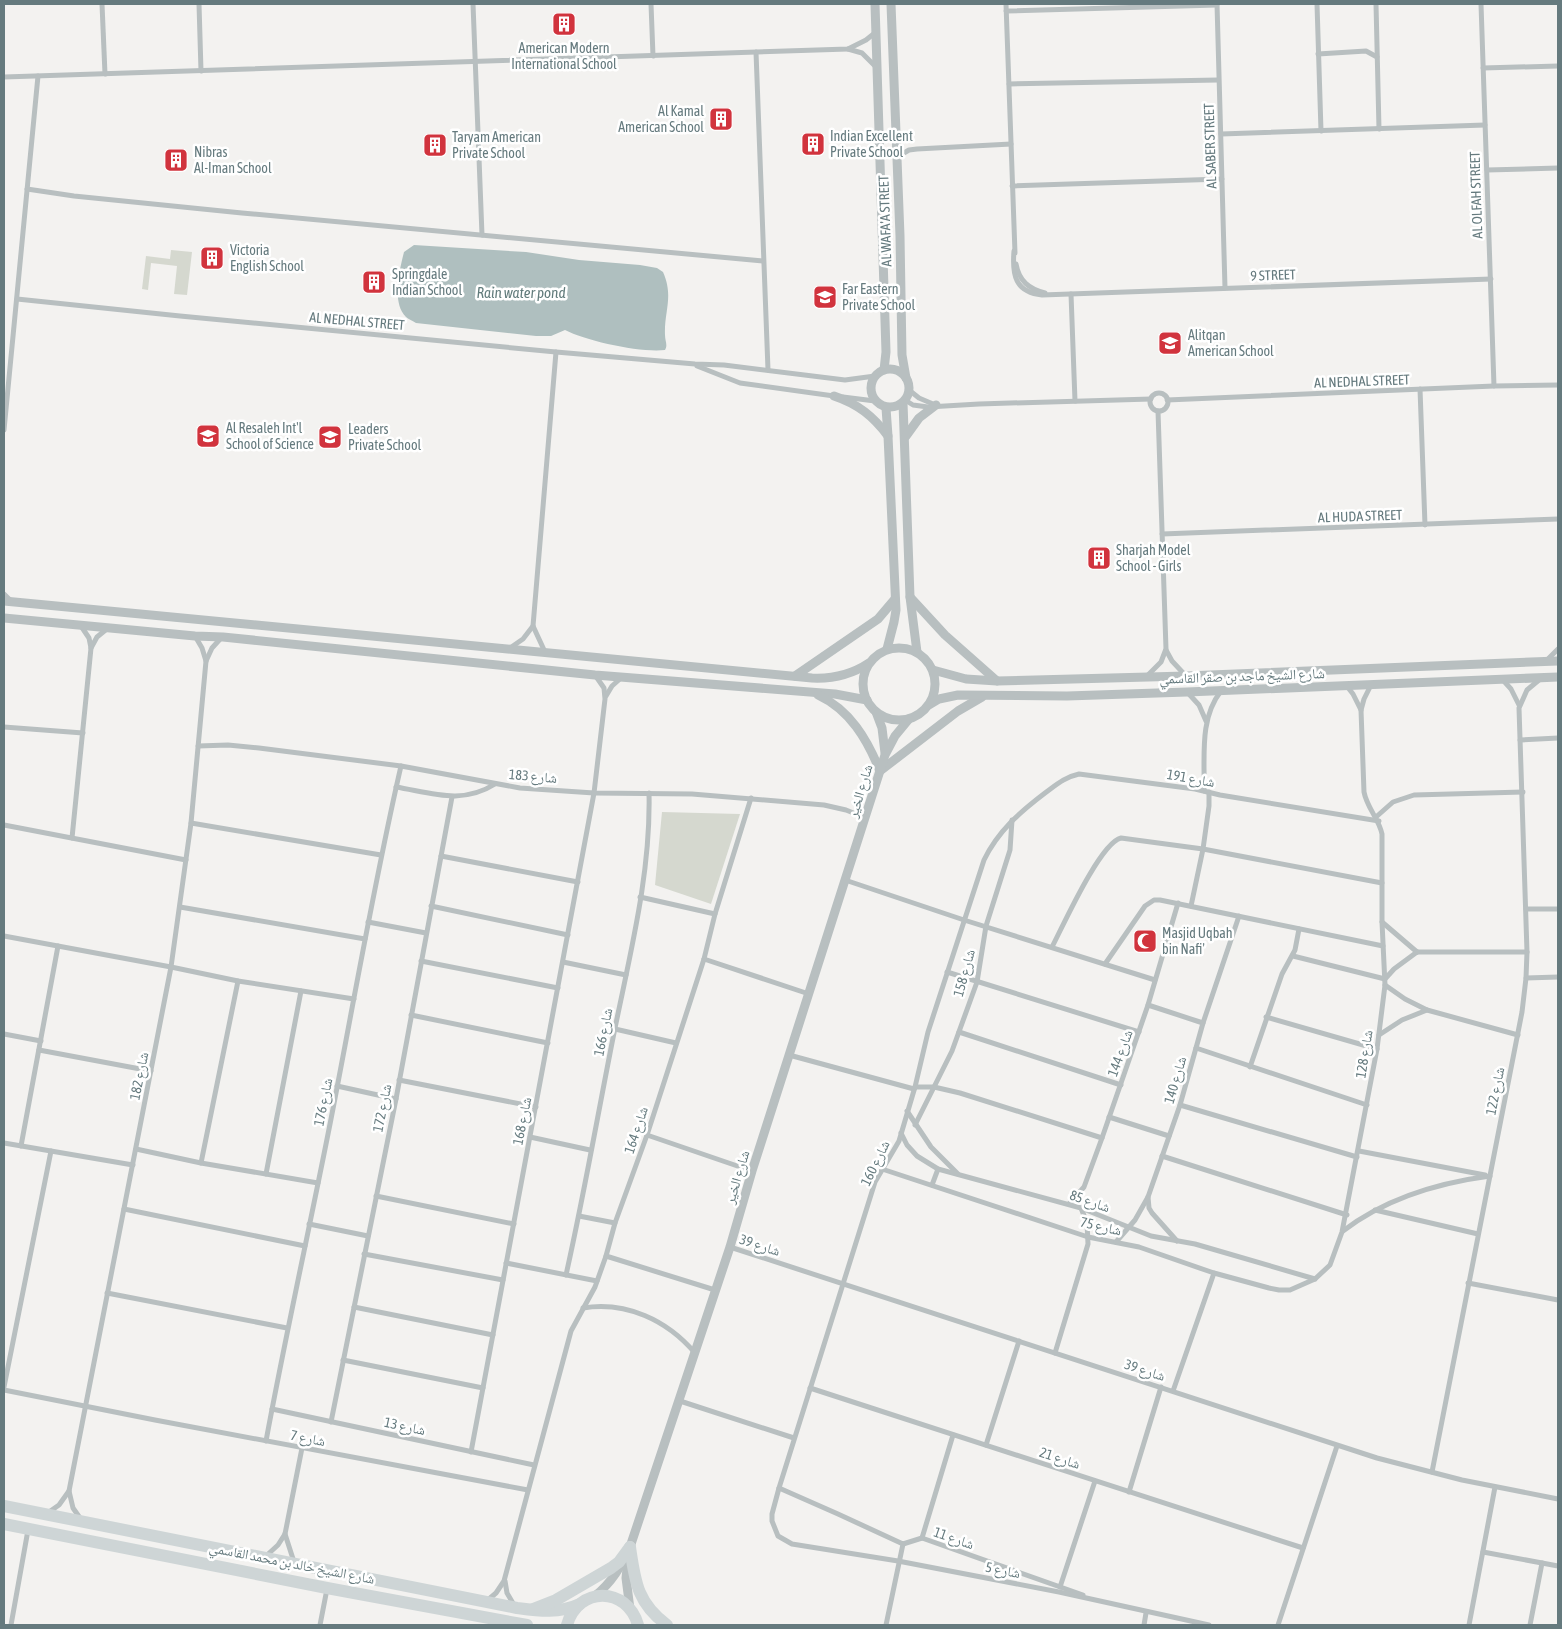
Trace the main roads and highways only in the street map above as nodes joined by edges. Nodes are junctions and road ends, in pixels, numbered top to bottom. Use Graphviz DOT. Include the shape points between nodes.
graph roads {
  1 [pos="4,1506"];
  2 [pos="4,1524"];
  3 [pos="580,1604"];
  4 [pos="530,1610"];
  5 [pos="636,1620"];
  6 [pos="527,1625"];
  7 [pos="567,1625"];
  8 [pos="667,1625"];
  1 -- 4 [label="main road, شارع الشيخ خالد بن محمد القاسمي"];
  2 -- 6 [label="main road, شارع الشيخ خالد بن محمد القاسمي"];
  3 -- 4 [label="main road, شارع الشيخ خالد بن محمد القاسمي" via="560,1611"];
  3 -- 5 [label="main road, شارع الشيخ خالد بن محمد القاسمي" via="594,1596 608,1596 615,1598"];
  3 -- 7 [label="main road" via="572,1612"];
  4 -- 8 [label="main road" via="556,1600 604,1573 630,1547 640,1596 649,1610"];
}
